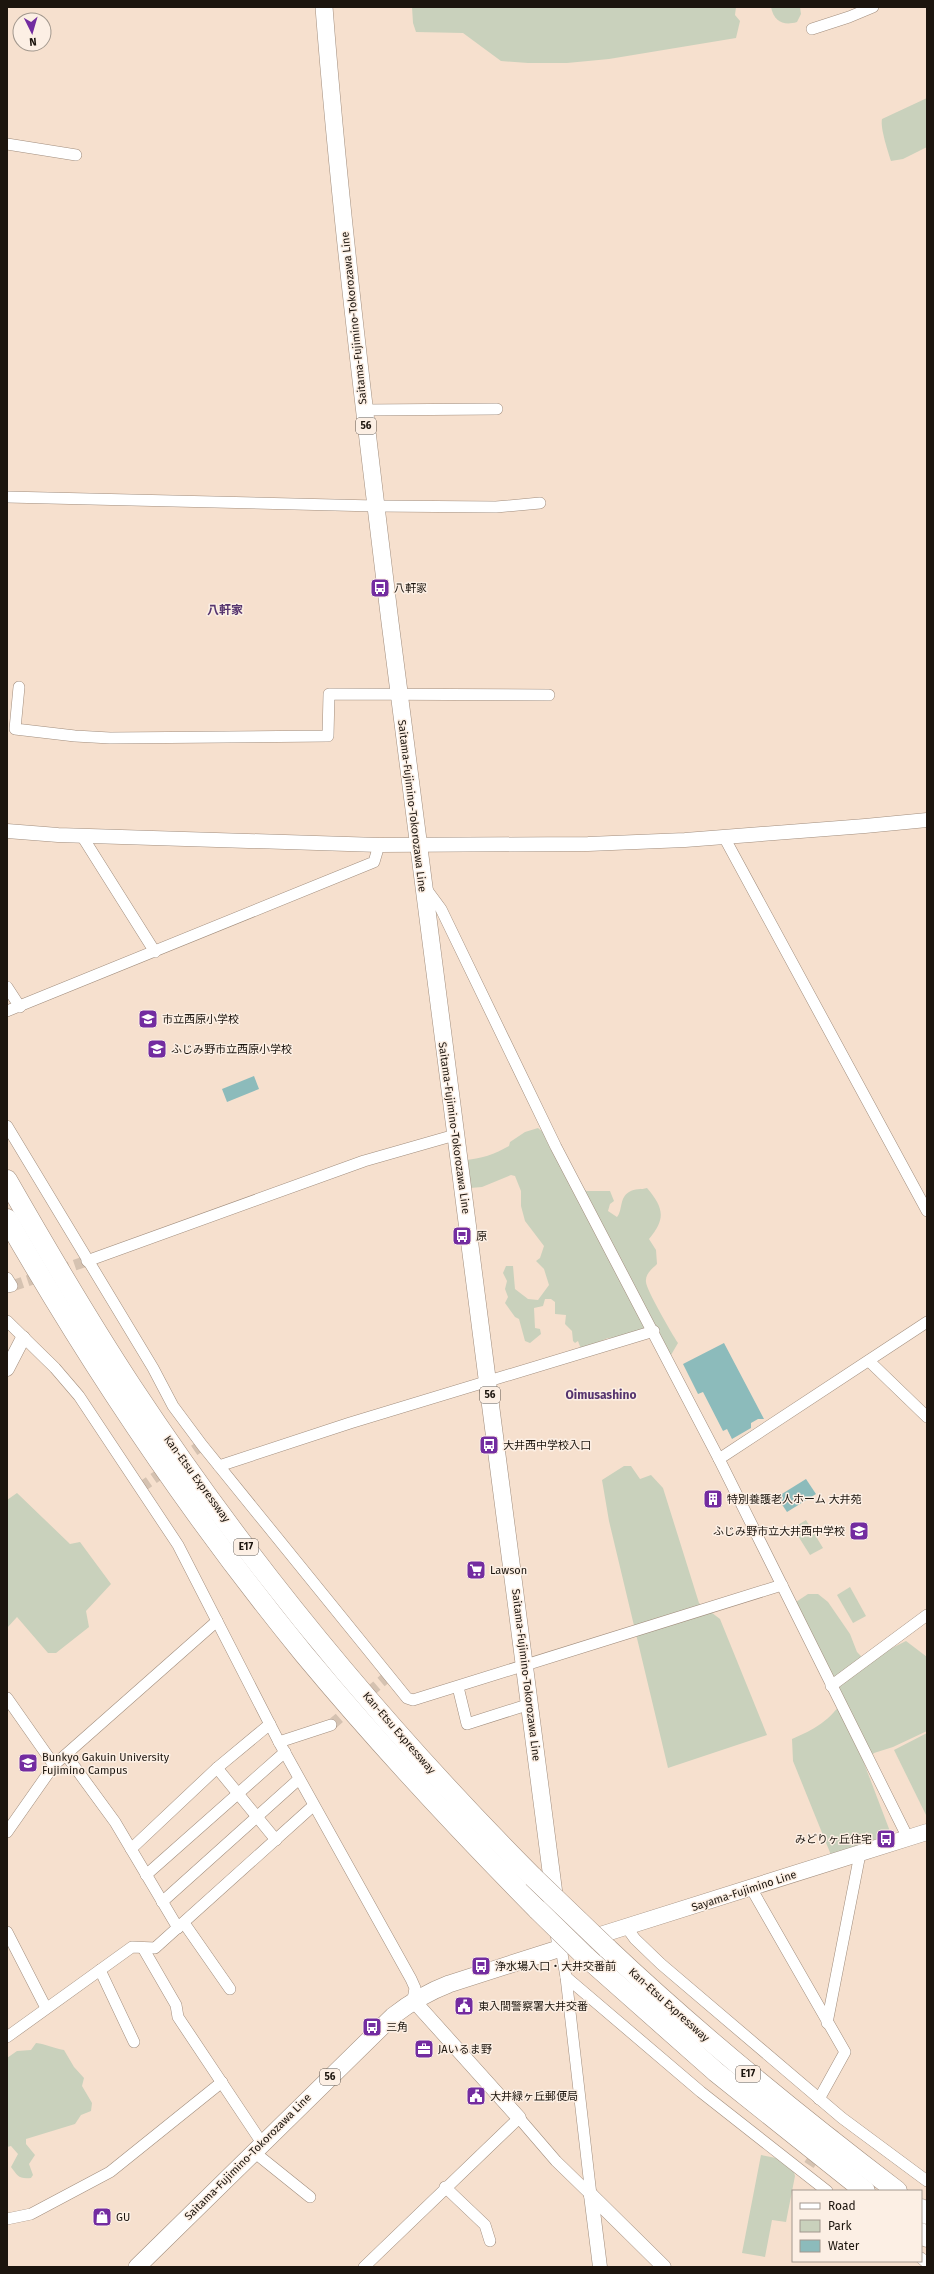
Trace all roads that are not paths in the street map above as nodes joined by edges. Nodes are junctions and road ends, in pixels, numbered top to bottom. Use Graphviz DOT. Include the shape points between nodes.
graph roads {
  1 [pos="324,7"];
  2 [pos="873,7"];
  3 [pos="812,28"];
  4 [pos="7,144"];
  5 [pos="76,155"];
  6 [pos="497,409"];
  7 [pos="364,410"];
  8 [pos="7,497"];
  9 [pos="540,503"];
  10 [pos="375,506"];
  11 [pos="19,687"];
  12 [pos="398,695"];
  13 [pos="549,695"];
  14 [pos="927,820"];
  15 [pos="7,831"];
  16 [pos="82,836"];
  17 [pos="724,837"];
  18 [pos="417,844"];
  19 [pos="379,845"];
  20 [pos="422,884"];
  21 [pos="155,952"];
  22 [pos="7,987"];
  23 [pos="20,1007"];
  24 [pos="7,1011"];
  25 [pos="7,1126"];
  26 [pos="455,1135"];
  27 [pos="7,1180"];
  28 [pos="927,1212"];
  29 [pos="7,1219"];
  30 [pos="87,1261"];
  31 [pos="7,1278"];
  32 [pos="7,1287"];
  33 [pos="7,1321"];
  34 [pos="927,1322"];
  35 [pos="654,1331"];
  36 [pos="23,1338"];
  37 [pos="869,1361"];
  38 [pos="7,1369"];
  39 [pos="488,1381"];
  40 [pos="927,1417"];
  41 [pos="719,1459"];
  42 [pos="219,1466"];
  43 [pos="782,1585"];
  44 [pos="927,1615"];
  45 [pos="217,1621"];
  46 [pos="526,1664"];
  47 [pos="458,1686"];
  48 [pos="831,1686"];
  49 [pos="7,1698"];
  50 [pos="530,1704"];
  51 [pos="270,1724"];
  52 [pos="331,1725"];
  53 [pos="282,1747"];
  54 [pos="66,1755"];
  55 [pos="54,1765"];
  56 [pos="217,1768"];
  57 [pos="299,1779"];
  58 [pos="236,1793"];
  59 [pos="314,1806"];
  60 [pos="256,1816"];
  61 [pos="7,1832"];
  62 [pos="927,1832"];
  63 [pos="908,1838"];
  64 [pos="276,1840"];
  65 [pos="130,1849"];
  66 [pos="860,1854"];
  67 [pos="146,1875"];
  68 [pos="751,1888"];
  69 [pos="162,1902"];
  70 [pos="181,1926"];
  71 [pos="626,1928"];
  72 [pos="7,1932"];
  73 [pos="144,1948"];
  74 [pos="561,1948"];
  75 [pos="100,1970"];
  76 [pos="566,1977"];
  77 [pos="230,1989"];
  78 [pos="413,2000"];
  79 [pos="46,2008"];
  80 [pos="827,2023"];
  81 [pos="7,2037"];
  82 [pos="134,2042"];
  83 [pos="222,2082"];
  84 [pos="819,2099"];
  85 [pos="519,2118"];
  86 [pos="842,2118"];
  87 [pos="835,2127"];
  88 [pos="258,2148"];
  89 [pos="927,2181"];
  90 [pos="445,2187"];
  91 [pos="826,2190"];
  92 [pos="864,2190"];
  93 [pos="896,2190"];
  94 [pos="591,2195"];
  95 [pos="310,2197"];
  96 [pos="7,2219"];
  97 [pos="490,2241"];
  98 [pos="137,2267"];
  99 [pos="364,2267"];
  100 [pos="600,2267"];
  101 [pos="664,2267"];
  1 -- 7 [label="main road, Saitama-Fujimino-Tokorozawa Line / 56"];
  2 -- 3 [label="street"];
  4 -- 5 [label="street"];
  6 -- 7 [label="street"];
  7 -- 10 [label="main road, Saitama-Fujimino-Tokorozawa Line / 56"];
  8 -- 10 [label="street"];
  9 -- 10 [label="street" via="496,507"];
  10 -- 12 [label="main road, Saitama-Fujimino-Tokorozawa Line / 56"];
  11 -- 12 [label="street" via="15,729 110,738 328,736 329,694"];
  12 -- 13 [label="street"];
  12 -- 18 [label="main road, Saitama-Fujimino-Tokorozawa Line / 56"];
  14 -- 17 [label="street"];
  15 -- 16 [label="street"];
  16 -- 19 [label="street"];
  16 -- 21 [label="street"];
  17 -- 18 [label="street" via="588,844"];
  17 -- 28 [label="street"];
  18 -- 19 [label="street"];
  18 -- 20 [label="main road, Saitama-Fujimino-Tokorozawa Line / 56"];
  19 -- 21 [label="street" via="374,862"];
  20 -- 26 [label="main road, Saitama-Fujimino-Tokorozawa Line / 56"];
  20 -- 35 [label="street" via="440,909 556,1147"];
  21 -- 23 [label="street"];
  22 -- 23 [label="street"];
  23 -- 24 [label="street"];
  25 -- 30 [label="street"];
  26 -- 30 [label="street" via="364,1161"];
  26 -- 39 [label="main road, Saitama-Fujimino-Tokorozawa Line / 56"];
  27 -- 93 [label="highway, Kan-Etsu Expressway / E17, bridge" via="132,1388 254,1558 377,1709 452,1794 533,1877 657,1996 812,2127"];
  29 -- 92 [label="highway, Kan-Etsu Expressway / E17, bridge" via="117,1398 182,1493 303,1652 365,1725 475,1846 585,1956 716,2072"];
  30 -- 42 [label="street" via="153,1368 173,1406"];
  31 -- 32 [label="street" via="12,1286"];
  33 -- 36 [label="street"];
  34 -- 37 [label="street"];
  35 -- 39 [label="street"];
  35 -- 41 [label="street"];
  36 -- 38 [label="street"];
  36 -- 45 [label="street" via="55,1368 79,1396 178,1545"];
  37 -- 40 [label="street"];
  37 -- 41 [label="street"];
  39 -- 42 [label="street"];
  39 -- 46 [label="main road, Saitama-Fujimino-Tokorozawa Line / 56"];
  41 -- 43 [label="street"];
  42 -- 47 [label="street" via="407,1698 413,1700"];
  43 -- 46 [label="street"];
  43 -- 48 [label="street"];
  44 -- 48 [label="street"];
  45 -- 51 [label="street"];
  45 -- 54 [label="street"];
  46 -- 47 [label="street"];
  46 -- 50 [label="main road, Saitama-Fujimino-Tokorozawa Line / 56"];
  47 -- 50 [label="street" via="467,1724"];
  48 -- 63 [label="street"];
  49 -- 55 [label="street"];
  50 -- 74 [label="main road, Saitama-Fujimino-Tokorozawa Line / 56"];
  51 -- 53 [label="street"];
  51 -- 56 [label="street"];
  52 -- 53 [label="street"];
  53 -- 57 [label="street"];
  53 -- 58 [label="street"];
  54 -- 55 [label="street"];
  54 -- 65 [label="street" via="115,1822"];
  55 -- 61 [label="street"];
  56 -- 58 [label="street"];
  56 -- 65 [label="street"];
  57 -- 59 [label="street"];
  57 -- 60 [label="street"];
  58 -- 60 [label="street"];
  58 -- 67 [label="street"];
  59 -- 64 [label="street"];
  59 -- 78 [label="street" via="411,1979 415,1988"];
  60 -- 64 [label="street"];
  60 -- 69 [label="street"];
  62 -- 63 [label="main road, Sayama-Fujimino Line"];
  63 -- 66 [label="main road, Sayama-Fujimino Line"];
  64 -- 70 [label="street"];
  65 -- 67 [label="street"];
  66 -- 68 [label="main road, Sayama-Fujimino Line"];
  66 -- 80 [label="street"];
  67 -- 69 [label="street"];
  68 -- 71 [label="main road, Sayama-Fujimino Line"];
  68 -- 80 [label="street"];
  69 -- 70 [label="street"];
  70 -- 73 [label="street" via="155,1948"];
  70 -- 77 [label="street"];
  71 -- 74 [label="main road, Sayama-Fujimino Line"];
  71 -- 84 [label="street" via="661,1964"];
  72 -- 79 [label="street"];
  73 -- 75 [label="street" via="132,1947"];
  73 -- 83 [label="street" via="176,2005 178,2017"];
  74 -- 76 [label="street"];
  74 -- 78 [label="main road, Saitama-Fujimino-Tokorozawa Line / 56" via="449,1984"];
  75 -- 79 [label="street"];
  75 -- 82 [label="street"];
  76 -- 91 [label="street" via="701,2092 806,2168"];
  76 -- 94 [label="street"];
  78 -- 85 [label="street"];
  78 -- 88 [label="main road, Saitama-Fujimino-Tokorozawa Line / 56" via="393,2016"];
  79 -- 81 [label="street"];
  80 -- 84 [label="street" via="845,2052"];
  83 -- 88 [label="street"];
  83 -- 96 [label="street" via="110,2172 31,2214"];
  84 -- 86 [label="street"];
  85 -- 90 [label="street"];
  85 -- 94 [label="street" via="556,2161"];
  86 -- 87 [label="street"];
  86 -- 89 [label="street"];
  88 -- 95 [label="street"];
  88 -- 98 [label="main road, Saitama-Fujimino-Tokorozawa Line / 56"];
  90 -- 97 [label="street" via="485,2225"];
  90 -- 99 [label="street"];
  94 -- 100 [label="street"];
  94 -- 101 [label="street"];
}
